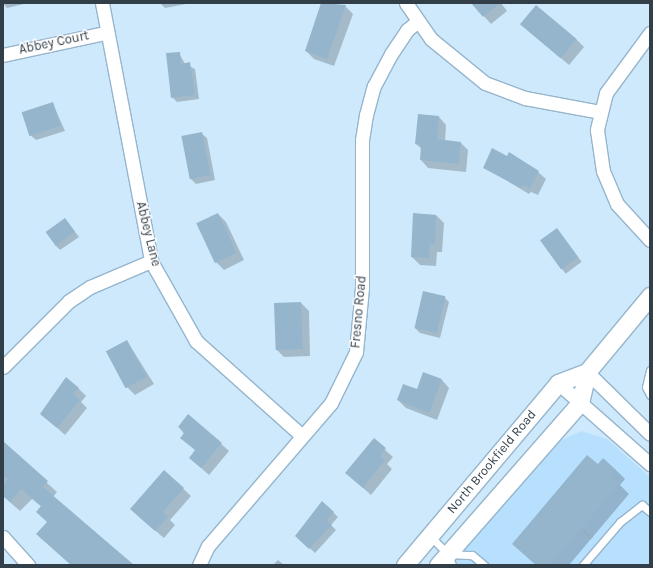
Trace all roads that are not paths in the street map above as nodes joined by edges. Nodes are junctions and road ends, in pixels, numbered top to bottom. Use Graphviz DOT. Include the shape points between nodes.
graph roads {
  1 [pos="102,3"];
  2 [pos="406,3"];
  3 [pos="417,22"];
  4 [pos="106,33"];
  5 [pos="650,33"];
  6 [pos="3,55"];
  7 [pos="600,112"];
  8 [pos="650,240"];
  9 [pos="151,261"];
  10 [pos="650,296"];
  11 [pos="3,367"];
  12 [pos="650,370"];
  13 [pos="587,372"];
  14 [pos="558,383"];
  15 [pos="650,395"];
  16 [pos="580,403"];
  17 [pos="650,434"];
  18 [pos="301,435"];
  19 [pos="650,464"];
  20 [pos="650,512"];
  21 [pos="430,536"];
  22 [pos="3,538"];
  23 [pos="446,561"];
  24 [pos="28,565"];
  25 [pos="199,565"];
  26 [pos="406,565"];
  27 [pos="484,565"];
  28 [pos="583,565"];
  1 -- 4 [label="street, Abbey Lane"];
  2 -- 3 [label="street"];
  3 -- 7 [label="street" via="448,56 485,83 525,98"];
  3 -- 18 [label="street, Fresno Road" via="407,30 390,54 374,86 366,115 362,140 362,287 356,352 331,403"];
  4 -- 6 [label="street, Abbey Court"];
  4 -- 9 [label="street, Abbey Lane"];
  5 -- 7 [label="street" via="625,62 606,92"];
  7 -- 8 [label="street" via="598,148 603,171 617,204"];
  9 -- 11 [label="street" via="90,287 69,301"];
  9 -- 18 [label="street, Abbey Lane" via="196,342"];
  10 -- 13 [label="street, North Brookfield Road"];
  12 -- 15 [label="lane" via="646,386"];
  13 -- 14 [label="street, North Brookfield Road"];
  13 -- 16 [label="street, North Brookfield Road"];
  13 -- 17 [label="street"];
  14 -- 16 [label="street"];
  14 -- 21 [label="street, North Brookfield Road"];
  16 -- 19 [label="street"];
  16 -- 23 [label="street, North Brookfield Road"];
  18 -- 25 [label="street, Fresno Road" via="208,546"];
  20 -- 28 [label="lane" via="642,505 620,522"];
  21 -- 23 [label="lane"];
  21 -- 26 [label="street, North Brookfield Road"];
  22 -- 24 [label="street"];
  23 -- 27 [label="lane" via="472,555"];
}
